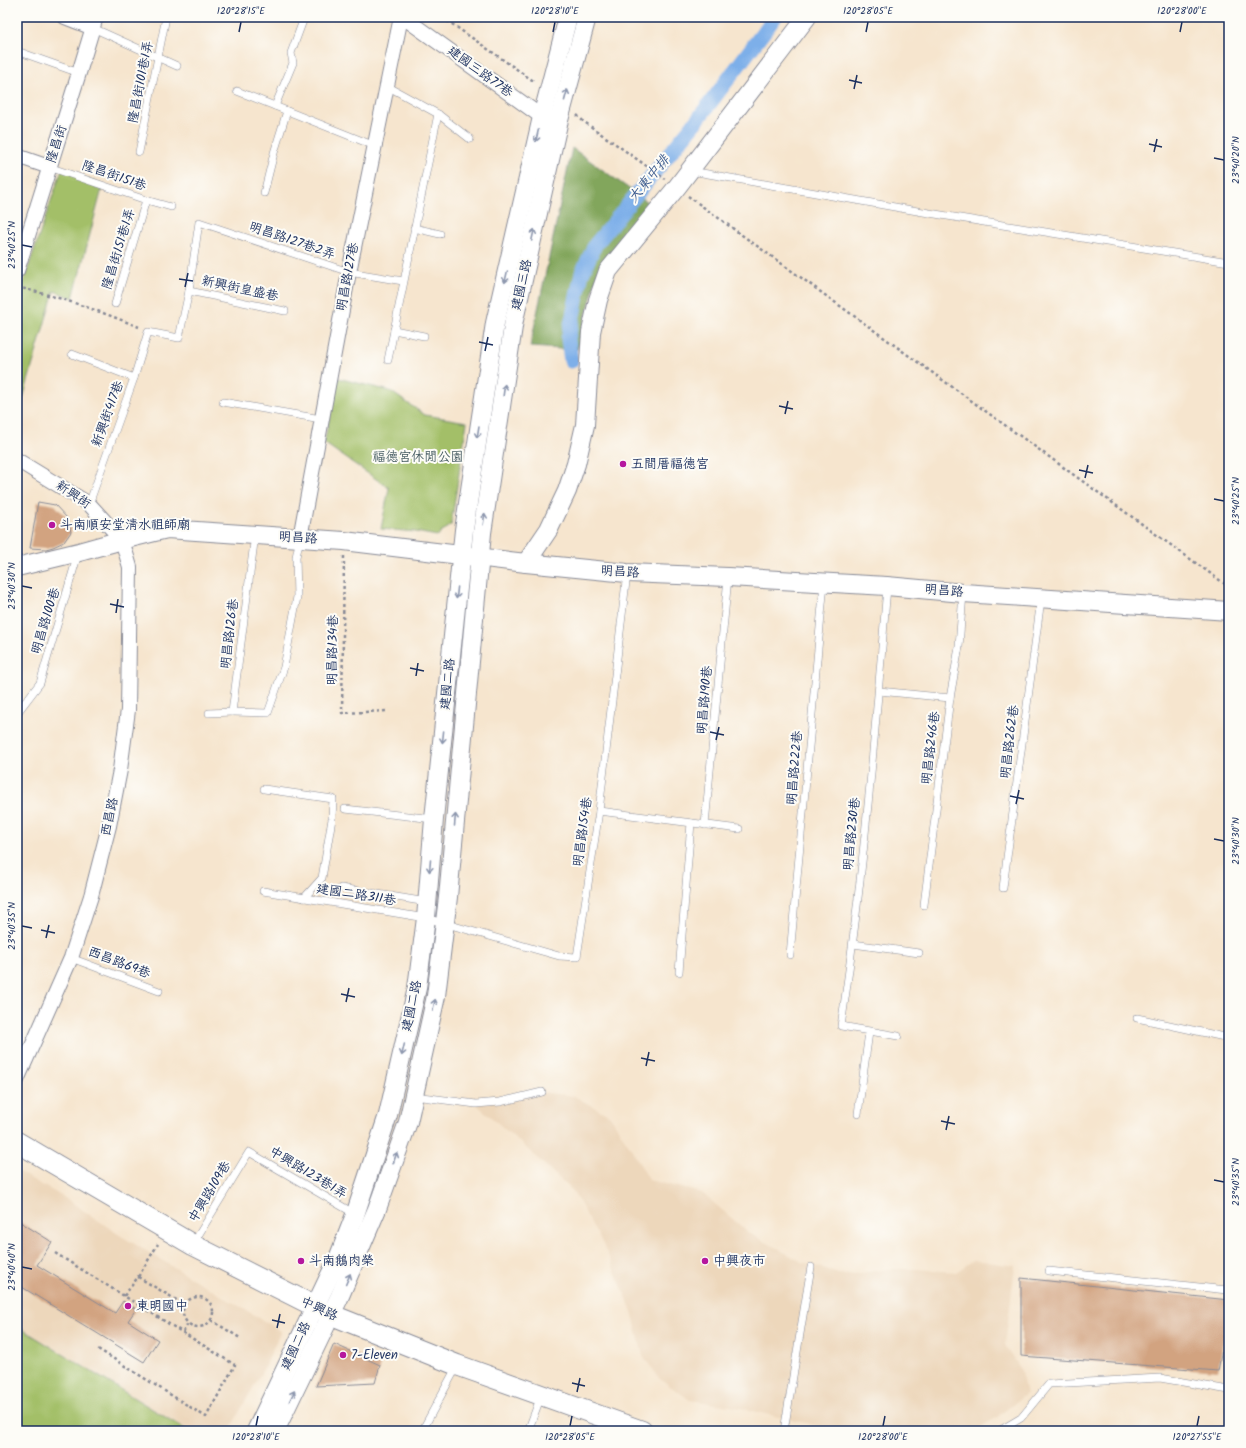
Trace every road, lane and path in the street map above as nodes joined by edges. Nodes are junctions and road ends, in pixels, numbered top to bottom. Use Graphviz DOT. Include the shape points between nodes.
graph roads {
  1 [pos="65,17"];
  2 [pos="166,17"];
  3 [pos="402,17"];
  4 [pos="568,17"];
  5 [pos="587,17"];
  6 [pos="806,17"];
  7 [pos="304,18"];
  8 [pos="94,22"];
  9 [pos="17,51"];
  10 [pos="158,57"];
  11 [pos="177,66"];
  12 [pos="79,73"];
  13 [pos="387,86"];
  14 [pos="237,91"];
  15 [pos="275,106"];
  16 [pos="287,111"];
  17 [pos="438,114"];
  18 [pos="542,117"];
  19 [pos="558,124"];
  20 [pos="470,139"];
  21 [pos="375,146"];
  22 [pos="139,152"];
  23 [pos="17,156"];
  24 [pos="49,167"];
  25 [pos="649,167"];
  26 [pos="689,171"];
  27 [pos="677,187"];
  28 [pos="264,193"];
  29 [pos="146,200"];
  30 [pos="171,207"];
  31 [pos="199,222"];
  32 [pos="414,228"];
  33 [pos="440,234"];
  34 [pos="1229,262"];
  35 [pos="17,271"];
  36 [pos="349,272"];
  37 [pos="403,281"];
  38 [pos="17,287"];
  39 [pos="189,291"];
  40 [pos="115,304"];
  41 [pos="286,311"];
  42 [pos="394,330"];
  43 [pos="148,332"];
  44 [pos="424,336"];
  45 [pos="72,354"];
  46 [pos="388,360"];
  47 [pos="134,378"];
  48 [pos="223,402"];
  49 [pos="321,419"];
  50 [pos="17,460"];
  51 [pos="89,504"];
  52 [pos="255,535"];
  53 [pos="300,538"];
  54 [pos="122,540"];
  55 [pos="344,541"];
  56 [pos="79,552"];
  57 [pos="461,555"];
  58 [pos="480,557"];
  59 [pos="526,563"];
  60 [pos="17,567"];
  61 [pos="627,573"];
  62 [pos="728,577"];
  63 [pos="824,583"];
  64 [pos="887,586"];
  65 [pos="1229,587"];
  66 [pos="963,593"];
  67 [pos="1041,598"];
  68 [pos="1229,611"];
  69 [pos="879,691"];
  70 [pos="950,698"];
  71 [pos="388,711"];
  72 [pos="232,712"];
  73 [pos="17,713"];
  74 [pos="209,713"];
  75 [pos="264,789"];
  76 [pos="345,809"];
  77 [pos="599,811"];
  78 [pos="434,819"];
  79 [pos="691,823"];
  80 [pos="705,825"];
  81 [pos="739,829"];
  82 [pos="341,888"];
  83 [pos="1004,888"];
  84 [pos="263,891"];
  85 [pos="304,898"];
  86 [pos="924,905"];
  87 [pos="427,910"];
  88 [pos="444,924"];
  89 [pos="853,944"];
  90 [pos="919,953"];
  91 [pos="790,955"];
  92 [pos="71,958"];
  93 [pos="679,972"];
  94 [pos="159,991"];
  95 [pos="1137,1018"];
  96 [pos="869,1032"];
  97 [pos="898,1036"];
  98 [pos="1229,1038"];
  99 [pos="17,1080"];
  100 [pos="542,1092"];
  101 [pos="414,1096"];
  102 [pos="858,1114"];
  103 [pos="17,1142"];
  104 [pos="249,1152"];
  105 [pos="355,1214"];
  106 [pos="167,1230"];
  107 [pos="193,1244"];
  108 [pos="55,1253"];
  109 [pos="811,1267"];
  110 [pos="1049,1271"];
  111 [pos="138,1277"];
  112 [pos="1229,1291"];
  113 [pos="124,1296"];
  114 [pos="185,1305"];
  115 [pos="323,1310"];
  116 [pos="211,1320"];
  117 [pos="188,1324"];
  118 [pos="183,1332"];
  119 [pos="240,1338"];
  120 [pos="98,1349"];
  121 [pos="457,1365"];
  122 [pos="1229,1390"];
  123 [pos="541,1395"];
  124 [pos="256,1431"];
  125 [pos="275,1431"];
  126 [pos="422,1431"];
  127 [pos="528,1431"];
  128 [pos="642,1431"];
  129 [pos="784,1431"];
  130 [pos="999,1431"];
  1 -- 8 [label="street"];
  2 -- 10 [label="lane, 隆昌街101巷1弄"];
  3 -- 13 [label="street, 明昌路127巷"];
  3 -- 18 [label="street, 建國三路77巷"];
  4 -- 18 [label="street, 建國三路"];
  19 -- 5 [label="street, 建國三路, one-way"];
  6 -- 26 [label="street"];
  7 -- 15 [label="lane" via="291,53 293,63"];
  8 -- 10 [label="lane"];
  8 -- 12 [label="street, 隆昌街"];
  9 -- 12 [label="lane"];
  10 -- 11 [label="lane"];
  10 -- 22 [label="lane, 隆昌街101巷1弄"];
  12 -- 24 [label="street, 隆昌街"];
  13 -- 17 [label="lane"];
  13 -- 21 [label="street, 明昌路127巷"];
  14 -- 15 [label="lane"];
  15 -- 16 [label="lane"];
  16 -- 21 [label="lane"];
  16 -- 28 [label="lane"];
  17 -- 20 [label="lane"];
  17 -- 32 [label="lane"];
  18 -- 19 [label="street, 建國三路77巷"];
  18 -- 57 [label="street, 建國三路, one-way" via="495,323"];
  58 -- 19 [label="street, 建國三路, one-way" via="514,320"];
  21 -- 36 [label="street, 明昌路127巷"];
  23 -- 24 [label="street"];
  24 -- 29 [label="lane, 隆昌街151巷"];
  24 -- 35 [label="street, 隆昌街"];
  25 -- 27 [label="path"];
  26 -- 27 [label="street"];
  26 -- 34 [label="lane"];
  27 -- 59 [label="street" via="608,271 591,332 585,425 576,464 567,491 548,529"];
  27 -- 65 [label="path"];
  29 -- 30 [label="lane, 隆昌街151巷"];
  29 -- 40 [label="lane, 隆昌街151巷1弄"];
  31 -- 36 [label="lane, 明昌路127巷2弄"];
  31 -- 39 [label="lane, 新興街皇盛巷"];
  32 -- 33 [label="lane"];
  32 -- 37 [label="lane"];
  36 -- 37 [label="lane, 明昌路127巷2弄"];
  36 -- 49 [label="street, 明昌路127巷"];
  37 -- 42 [label="lane"];
  38 -- 43 [label="path" via="103,312"];
  39 -- 41 [label="lane, 新興街皇盛巷"];
  39 -- 43 [label="lane, 新興街皇盛巷" via="179,338"];
  42 -- 44 [label="lane"];
  42 -- 46 [label="lane"];
  43 -- 47 [label="lane, 新興街417巷"];
  45 -- 47 [label="lane"];
  47 -- 51 [label="lane, 新興街417巷"];
  48 -- 49 [label="lane"];
  49 -- 53 [label="street, 明昌路127巷"];
  50 -- 51 [label="street, 新興街"];
  51 -- 54 [label="street, 新興街"];
  52 -- 53 [label="street, 明昌路"];
  52 -- 54 [label="street, 明昌路" via="167,530"];
  52 -- 72 [label="lane, 明昌路126巷"];
  53 -- 55 [label="street, 明昌路"];
  53 -- 72 [label="lane" via="296,557 296,597 284,666 268,713"];
  54 -- 56 [label="street, 明昌路"];
  54 -- 92 [label="street, 西昌路" via="130,567 128,710 120,770 100,863"];
  55 -- 57 [label="street, 明昌路"];
  55 -- 71 [label="path, 明昌路134巷" via="342,713"];
  56 -- 60 [label="street, 明昌路"];
  56 -- 73 [label="lane, 明昌路100巷" via="40,683"];
  57 -- 58 [label="street, 明昌路"];
  57 -- 78 [label="street, 建國二路, one-way"];
  58 -- 59 [label="street, 明昌路"];
  88 -- 58 [label="street, 建國二路, one-way"];
  59 -- 61 [label="street, 明昌路"];
  61 -- 62 [label="street, 明昌路"];
  61 -- 77 [label="lane, 明昌路154巷"];
  62 -- 63 [label="street, 明昌路"];
  62 -- 80 [label="lane, 明昌路190巷"];
  63 -- 64 [label="street, 明昌路"];
  63 -- 91 [label="lane, 明昌路222巷"];
  64 -- 66 [label="street, 明昌路"];
  64 -- 69 [label="lane, 明昌路230巷"];
  66 -- 67 [label="street, 明昌路"];
  66 -- 70 [label="lane, 明昌路246巷" via="959,647"];
  67 -- 68 [label="street, 明昌路"];
  67 -- 83 [label="lane, 明昌路262巷"];
  69 -- 70 [label="lane"];
  69 -- 89 [label="lane, 明昌路230巷"];
  70 -- 86 [label="lane, 明昌路246巷"];
  72 -- 74 [label="lane"];
  75 -- 85 [label="lane" via="333,799 322,878"];
  76 -- 78 [label="lane"];
  77 -- 79 [label="lane"];
  77 -- 88 [label="lane, 明昌路154巷" via="577,957 559,956"];
  78 -- 87 [label="street, 建國二路, one-way"];
  79 -- 80 [label="lane"];
  79 -- 93 [label="lane"];
  80 -- 81 [label="lane"];
  82 -- 87 [label="lane"];
  84 -- 85 [label="lane, 建國二路311巷"];
  85 -- 87 [label="lane, 建國二路311巷"];
  87 -- 88 [label="lane, 建國二路311巷"];
  87 -- 105 [label="street, 建國二路, one-way" via="417,988 388,1115"];
  101 -- 88 [label="street, 建國二路, one-way" via="436,996"];
  89 -- 90 [label="lane"];
  89 -- 96 [label="lane, 明昌路230巷" via="841,1026"];
  92 -- 94 [label="lane, 西昌路69巷"];
  92 -- 99 [label="street, 西昌路"];
  95 -- 98 [label="lane"];
  96 -- 97 [label="lane, 明昌路230巷"];
  96 -- 102 [label="lane"];
  100 -- 101 [label="lane" via="500,1102 476,1104"];
  115 -- 101 [label="street, 建國二路, one-way" via="377,1209 408,1122"];
  103 -- 106 [label="main road, 中興路"];
  104 -- 105 [label="lane, 中興路123巷1弄"];
  104 -- 107 [label="lane, 中興路109巷"];
  105 -- 115 [label="street, 建國二路"];
  106 -- 107 [label="main road, 中興路"];
  106 -- 111 [label="path"];
  107 -- 115 [label="main road, 中興路"];
  108 -- 113 [label="path"];
  109 -- 129 [label="lane"];
  110 -- 112 [label="lane"];
  111 -- 113 [label="path"];
  111 -- 114 [label="path"];
  113 -- 118 [label="path"];
  114 -- 116 [label="path" via="192,1298 205,1299 213,1311"];
  114 -- 117 [label="path" via="183,1315"];
  115 -- 121 [label="main road, 中興路"];
  115 -- 124 [label="street, 建國二路"];
  125 -- 115 [label="street, 建國二路, one-way"];
  116 -- 117 [label="path" via="198,1327"];
  116 -- 119 [label="path"];
  117 -- 118 [label="path"];
  118 -- 120 [label="path" via="235,1365 206,1417"];
  121 -- 123 [label="main road, 中興路"];
  121 -- 126 [label="lane"];
  122 -- 130 [label="lane" via="1160,1378 1049,1384 1021,1418"];
  123 -- 127 [label="lane"];
  123 -- 128 [label="main road, 中興路"];
}
